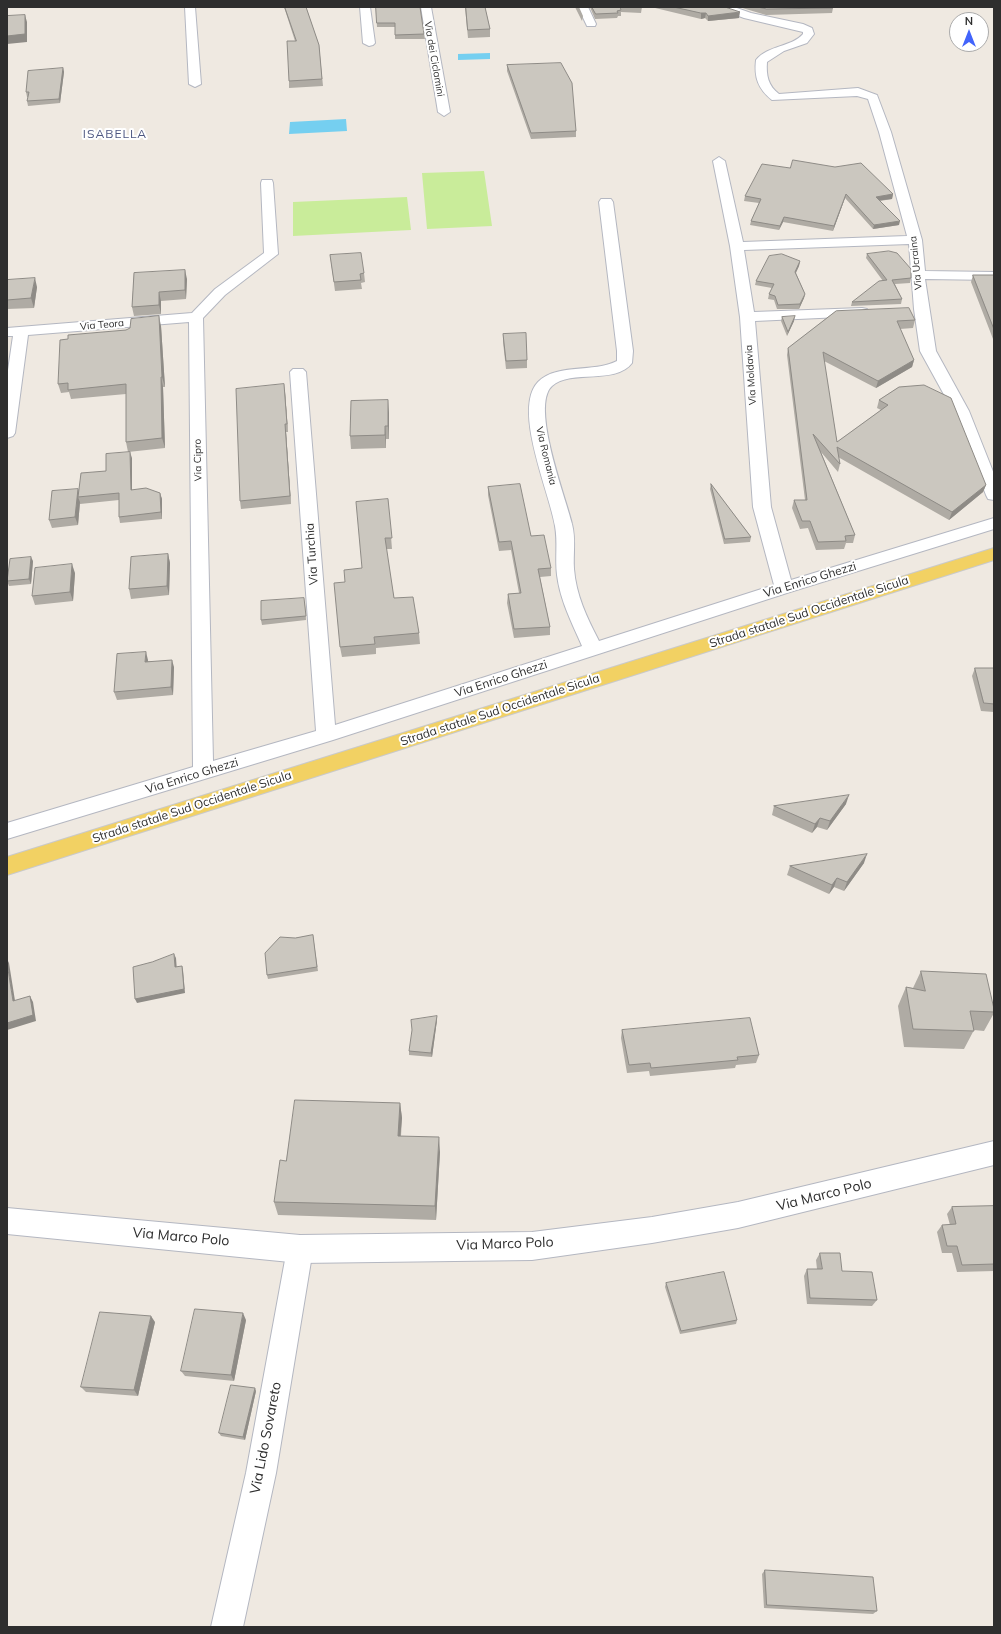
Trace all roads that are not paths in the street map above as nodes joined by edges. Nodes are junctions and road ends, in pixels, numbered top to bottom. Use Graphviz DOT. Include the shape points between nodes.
graph roads {
  1 [pos="190,7"];
  2 [pos="365,7"];
  3 [pos="426,7"];
  4 [pos="583,7"];
  5 [pos="724,7"];
  6 [pos="591,24"];
  7 [pos="368,43"];
  8 [pos="195,84"];
  9 [pos="444,112"];
  10 [pos="719,161"];
  11 [pos="267,184"];
  12 [pos="606,202"];
  13 [pos="915,240"];
  14 [pos="737,246"];
  15 [pos="918,275"];
  16 [pos="994,276"];
  17 [pos="921,309"];
  18 [pos="905,310"];
  19 [pos="873,312"];
  20 [pos="196,317"];
  21 [pos="747,317"];
  22 [pos="14,332"];
  23 [pos="298,372"];
  24 [pos="10,396"];
  25 [pos="7,433"];
  26 [pos="994,495"];
  27 [pos="994,523"];
  28 [pos="994,554"];
  29 [pos="784,588"];
  30 [pos="593,649"];
  31 [pos="326,735"];
  32 [pos="203,773"];
  33 [pos="7,831"];
  34 [pos="7,866"];
  35 [pos="994,1153"];
  36 [pos="7,1221"];
  37 [pos="300,1248"];
  38 [pos="227,1627"];
  1 -- 8 [label="street"];
  2 -- 7 [label="street"];
  3 -- 9 [label="street, Via dei Ciclamini"];
  4 -- 6 [label="street"];
  5 -- 13 [label="street, Via Ucraina" via="737,13 808,30 809,34 803,41 780,49 762,60 761,76 764,87 776,98 858,92 873,97"];
  10 -- 14 [label="street, Via Moldavia"];
  11 -- 20 [label="street" via="271,254 220,292"];
  12 -- 30 [label="street, Via Romania" via="625,351 624,362 616,369 557,378 545,384 536,402 538,428 564,527 566,576 575,609"];
  13 -- 14 [label="street"];
  13 -- 15 [label="street, Via Ucraina"];
  14 -- 21 [label="street, Via Moldavia"];
  15 -- 16 [label="street"];
  15 -- 17 [label="street, Via Ucraina"];
  17 -- 18 [label="street"];
  17 -- 26 [label="street, Via Ucraina" via="928,351 961,411"];
  19 -- 21 [label="street"];
  20 -- 22 [label="street, Via Teora"];
  20 -- 32 [label="street, Via Cipro"];
  21 -- 29 [label="street, Via Moldavia" via="762,506"];
  22 -- 24 [label="street"];
  23 -- 31 [label="street, Via Turchia"];
  24 -- 25 [label="street"];
  27 -- 29 [label="street, Via Enrico Ghezzi"];
  28 -- 34 [label="main road, Strada statale Sud Occidentale Sicula"];
  29 -- 30 [label="street, Via Enrico Ghezzi"];
  30 -- 31 [label="street, Via Enrico Ghezzi"];
  31 -- 32 [label="street, Via Enrico Ghezzi"];
  32 -- 33 [label="street, Via Enrico Ghezzi"];
  35 -- 37 [label="street, Via Marco Polo" via="738,1215 652,1230 532,1246"];
  36 -- 37 [label="street, Via Marco Polo"];
  37 -- 38 [label="street, Via Lido Sovareto" via="261,1473"];
}
